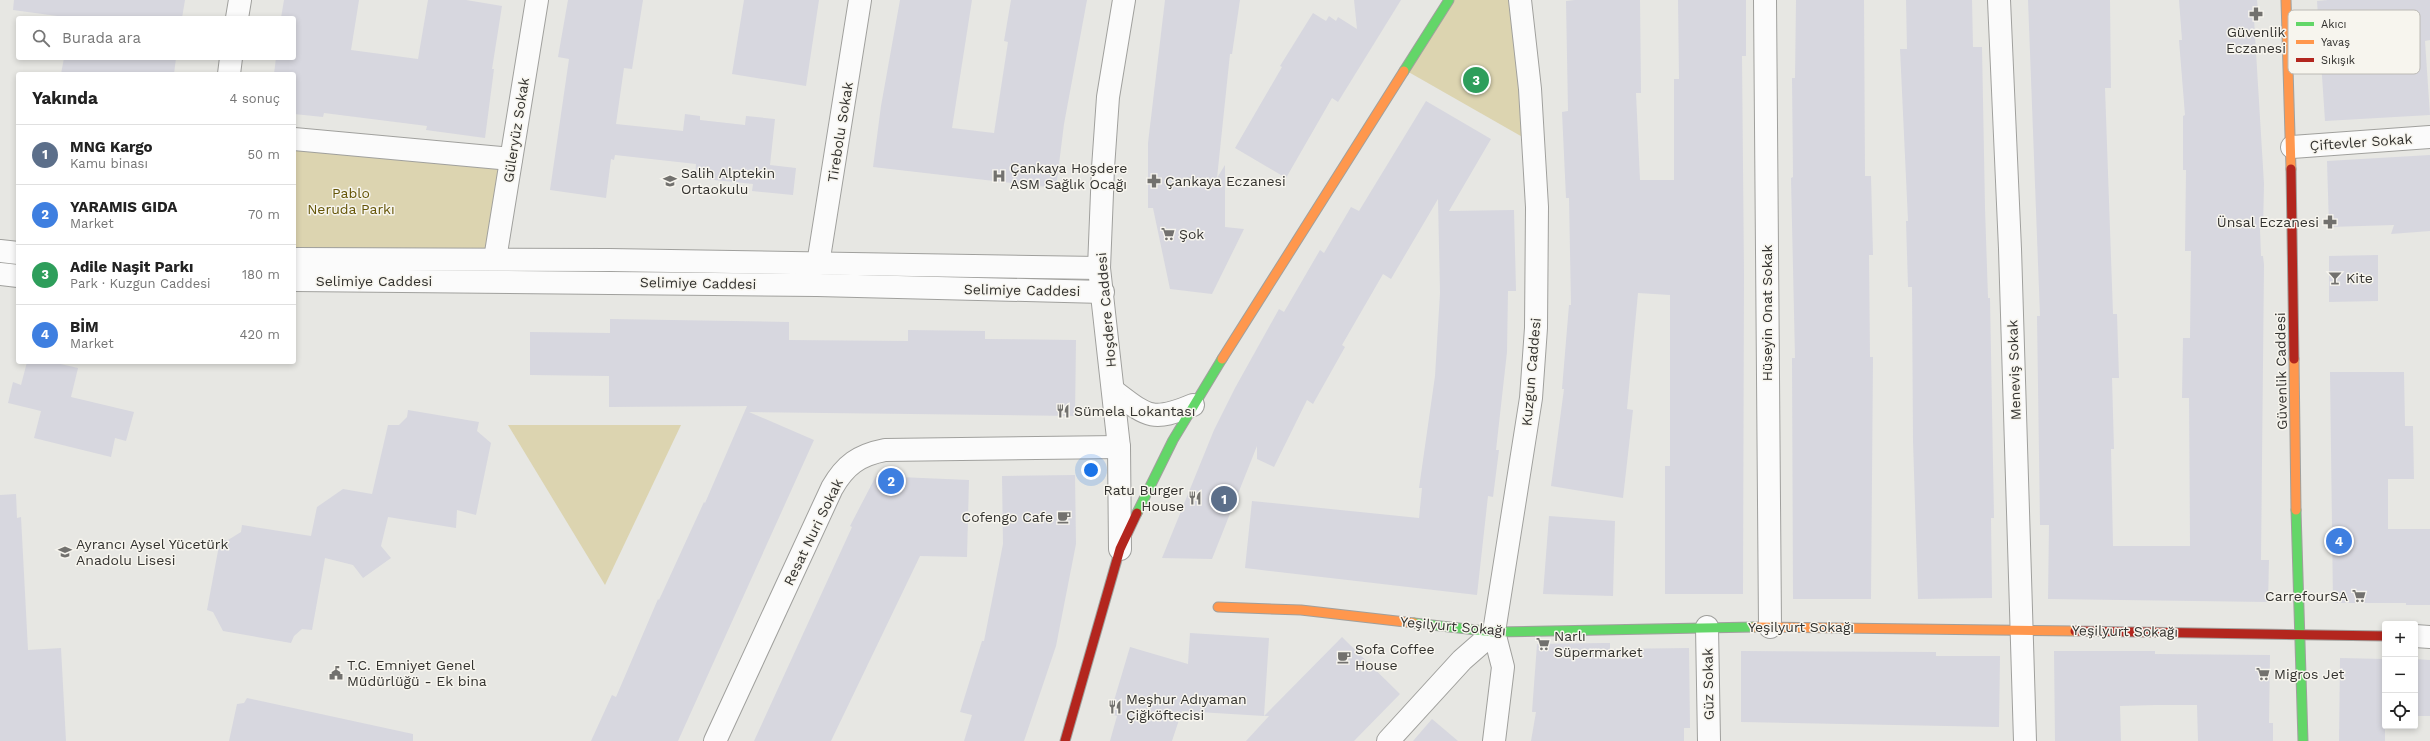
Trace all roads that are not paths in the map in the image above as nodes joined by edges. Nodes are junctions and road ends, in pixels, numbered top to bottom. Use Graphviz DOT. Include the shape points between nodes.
graph roads {
  1 [pos="240,0"];
  2 [pos="537,0"];
  3 [pos="860,0"];
  4 [pos="1124,0"];
  5 [pos="1449,0"];
  6 [pos="1520,0"];
  7 [pos="1765,0"];
  8 [pos="1999,0"];
  9 [pos="2286,0"];
  10 [pos="237,16"];
  11 [pos="2288,49"];
  12 [pos="231,60"];
  13 [pos="229,72"];
  14 [pos="2289,74"];
  15 [pos="2430,137"];
  16 [pos="296,139"];
  17 [pos="2292,147"];
  18 [pos="511,159"];
  19 [pos="0,251"];
  20 [pos="16,253"];
  21 [pos="296,259"];
  22 [pos="495,259"];
  23 [pos="818,264"];
  24 [pos="1100,268"];
  25 [pos="0,274"];
  26 [pos="16,276"];
  27 [pos="296,280"];
  28 [pos="1103,292"];
  29 [pos="1114,391"];
  30 [pos="1193,405"];
  31 [pos="1119,447"];
  32 [pos="1120,549"];
  33 [pos="1218,607"];
  34 [pos="1770,626"];
  35 [pos="1707,627"];
  36 [pos="2022,630"];
  37 [pos="1494,632"];
  38 [pos="2298,634"];
  39 [pos="2382,636"];
  40 [pos="2418,636"];
  41 [pos="2430,637"];
  42 [pos="714,741"];
  43 [pos="1065,741"];
  44 [pos="1388,741"];
  45 [pos="1494,741"];
  46 [pos="1709,741"];
  47 [pos="2025,741"];
  48 [pos="2303,741"];
  1 -- 10 [label="street"];
  2 -- 18 [label="street, Güleryüz Sokak"];
  3 -- 23 [label="street, Tirebolu Sokak"];
  4 -- 24 [label="street, Hoşdere Caddesi" via="1108,97"];
  5 -- 30 [label="main road"];
  6 -- 37 [label="street, Kuzgun Caddesi" via="1530,89 1537,207 1536,328 1531,398"];
  7 -- 34 [label="street, Hüseyin Onat Sokak"];
  8 -- 36 [label="street, Meneviş Sokak"];
  9 -- 11 [label="main road, Güvenlik Caddesi"];
  12 -- 13 [label="street"];
  14 -- 17 [label="main road, Güvenlik Caddesi"];
  15 -- 17 [label="street, Çiftevler Sokak"];
  16 -- 18 [label="street"];
  17 -- 38 [label="main road, Güvenlik Caddesi"];
  18 -- 22 [label="street, Güleryüz Sokak"];
  19 -- 20 [label="street"];
  21 -- 22 [label="street, Selimiye Caddesi"];
  22 -- 23 [label="street, Selimiye Caddesi"];
  23 -- 24 [label="street, Selimiye Caddesi"];
  24 -- 28 [label="street, Hoşdere Caddesi"];
  25 -- 26 [label="street"];
  27 -- 28 [label="street, Selimiye Caddesi" via="817,285"];
  28 -- 29 [label="street, Hoşdere Caddesi"];
  29 -- 30 [label="street" via="1140,411 1152,415 1171,414"];
  29 -- 31 [label="street, Hoşdere Caddesi"];
  30 -- 32 [label="main road" via="1173,440"];
  31 -- 32 [label="street, Hoşdere Caddesi"];
  31 -- 42 [label="street, Resat Nuri Sokak" via="885,450 869,453 855,460 840,475 832,488"];
  32 -- 43 [label="main road"];
  33 -- 37 [label="main road, Yeşilyurt Sokağı" via="1301,610"];
  34 -- 35 [label="main road, Yeşilyurt Sokağı"];
  34 -- 36 [label="main road, Yeşilyurt Sokağı"];
  35 -- 37 [label="main road, Yeşilyurt Sokağı"];
  35 -- 46 [label="street, Güz Sokak"];
  36 -- 38 [label="main road, Yeşilyurt Sokağı"];
  36 -- 47 [label="street, Meneviş Sokak"];
  37 -- 44 [label="street" via="1462,660"];
  37 -- 45 [label="street, Kuzgun Caddesi" via="1503,667"];
  38 -- 39 [label="main road, Yeşilyurt Sokağı"];
  38 -- 48 [label="main road, Güvenlik Caddesi"];
  40 -- 41 [label="street"];
}
